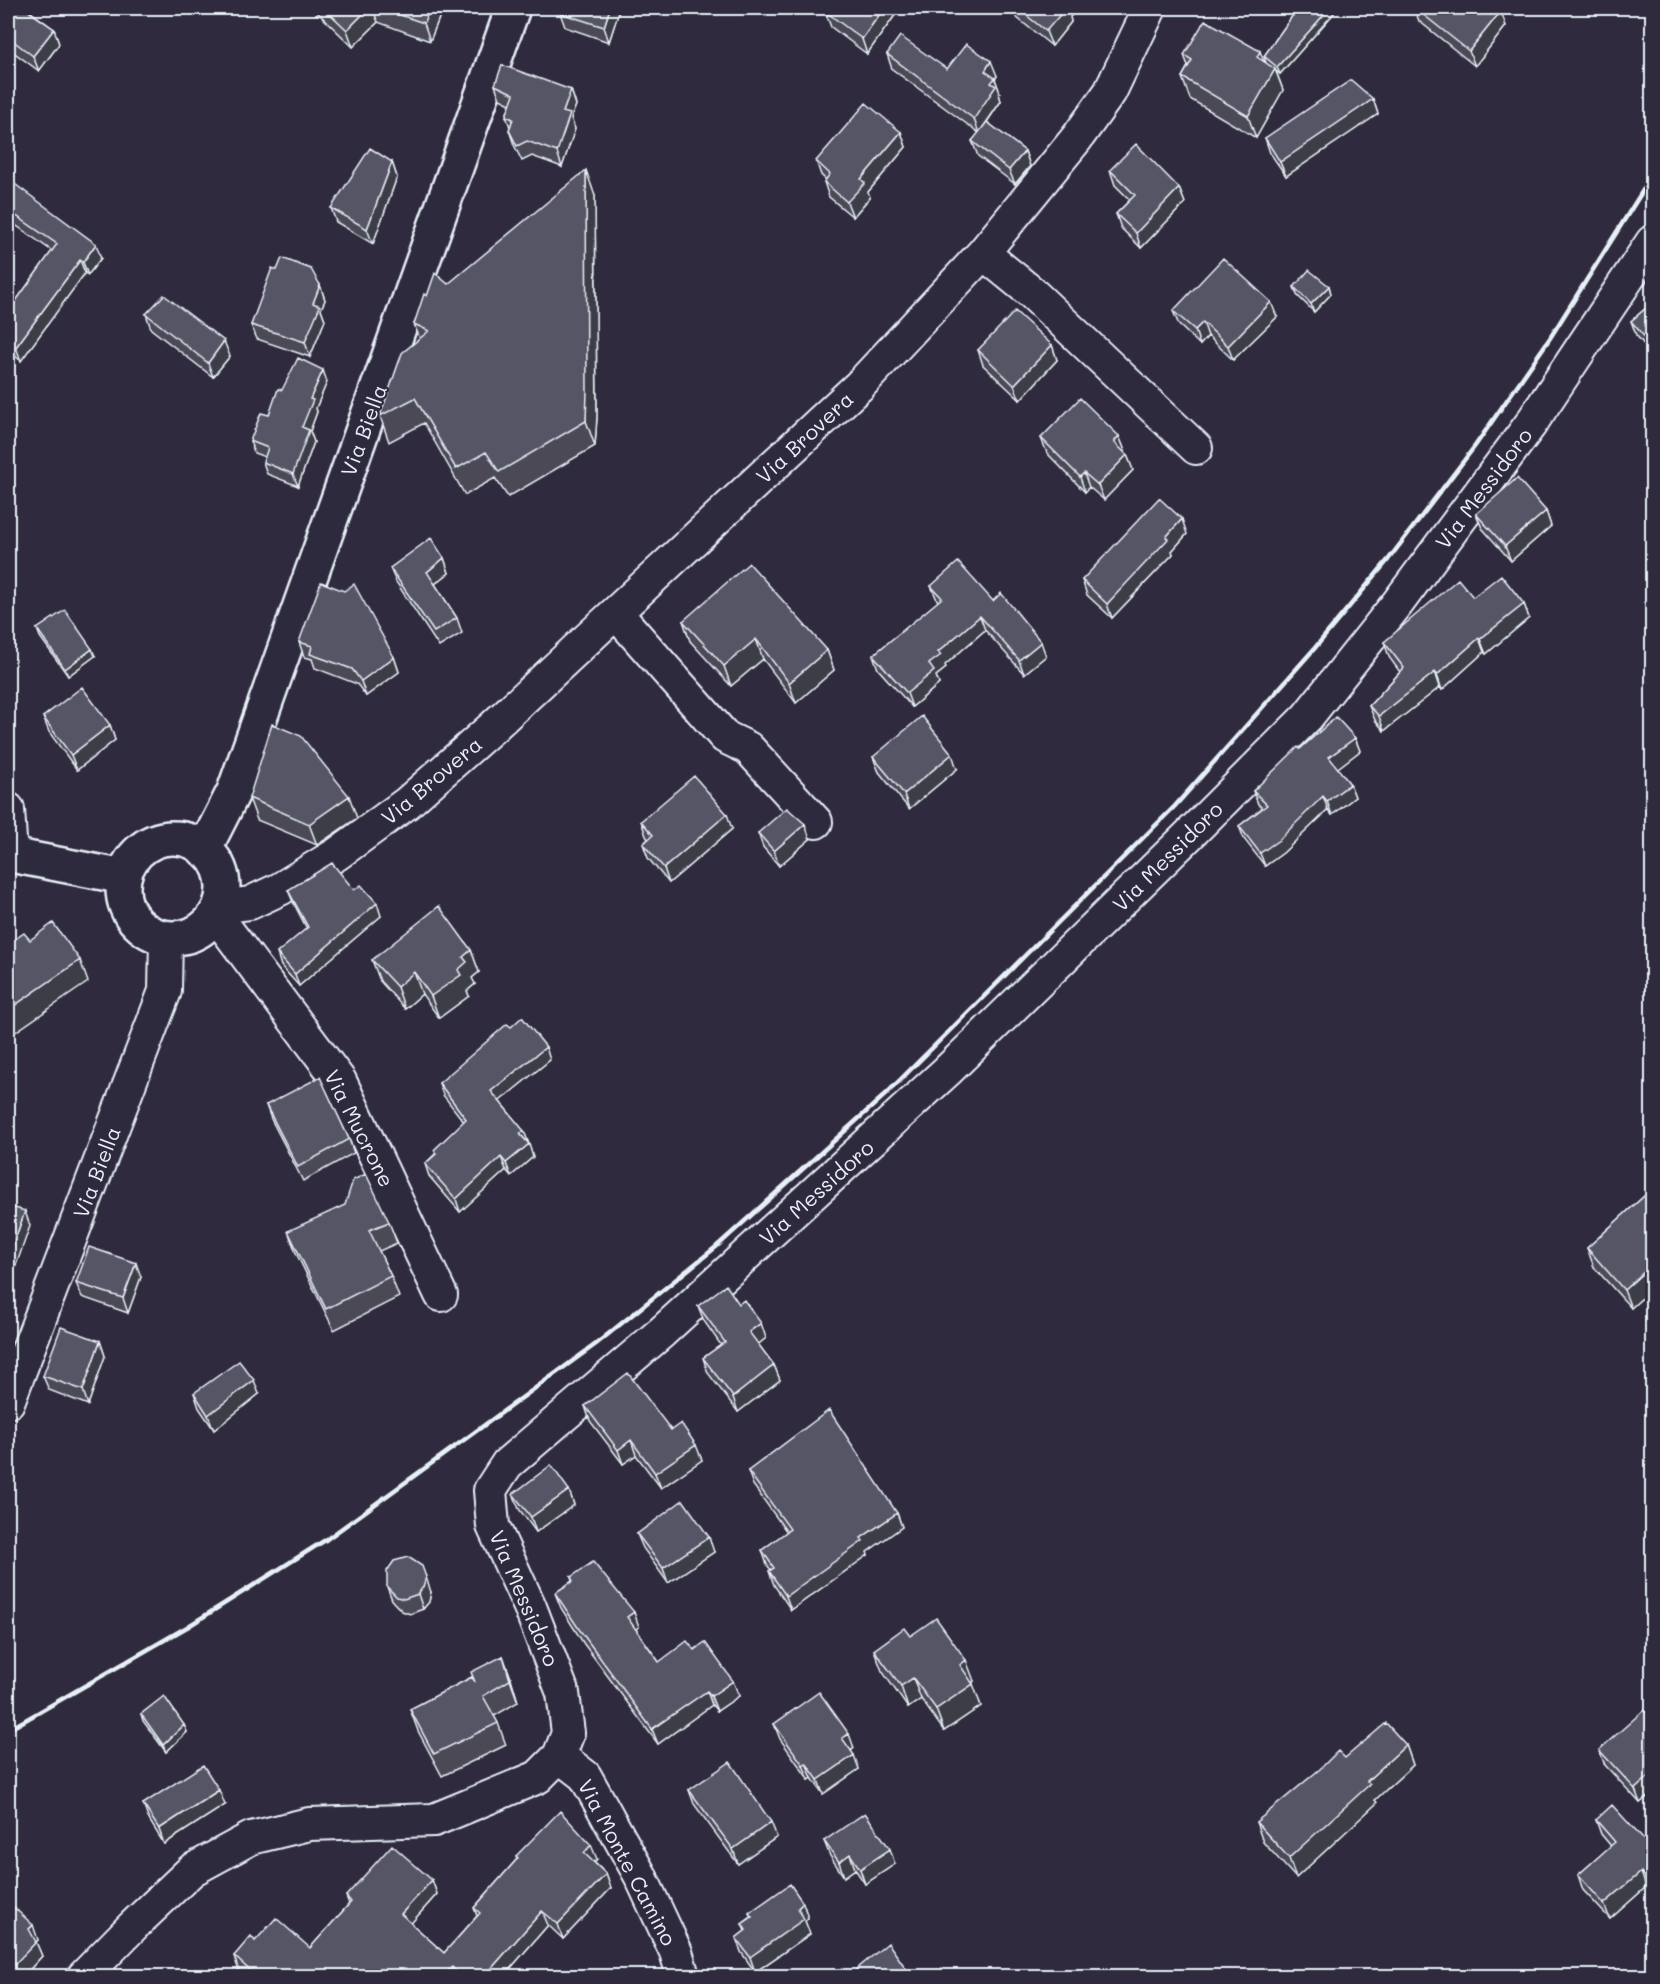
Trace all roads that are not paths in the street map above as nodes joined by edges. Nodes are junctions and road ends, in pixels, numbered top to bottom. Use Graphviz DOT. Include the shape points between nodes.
graph roads {
  1 [pos="513,8"];
  2 [pos="1149,8"];
  3 [pos="1653,242"];
  4 [pos="983,253"];
  5 [pos="1196,448"];
  6 [pos="616,613"];
  7 [pos="8,809"];
  8 [pos="816,822"];
  9 [pos="204,850"];
  10 [pos="9,855"];
  11 [pos="124,877"];
  12 [pos="218,908"];
  13 [pos="166,938"];
  14 [pos="441,1295"];
  15 [pos="8,1402"];
  16 [pos="559,1756"];
  17 [pos="84,1977"];
  18 [pos="683,1977"];
  1 -- 9 [label="street, Via Biella" via="234,791"];
  2 -- 4 [label="street, Via Brovera" via="1110,92"];
  3 -- 16 [label="street, Via Messidoro" via="1530,424 1397,604 1306,717 947,1071 662,1332 507,1464 490,1490 493,1526 531,1607 563,1693 568,1733"];
  4 -- 5 [label="street" via="1031,292"];
  4 -- 6 [label="street, Via Brovera" via="860,385"];
  6 -- 8 [label="street" via="725,737 748,748"];
  6 -- 12 [label="street, Via Brovera" via="407,803 280,889 250,903"];
  7 -- 10 [label="street"];
  9 -- 11 [label="street" via="191,842 163,839 138,852"];
  9 -- 12 [label="street" via="220,873 223,887"];
  10 -- 11 [label="street"];
  11 -- 13 [label="street" via="127,910 137,924"];
  12 -- 13 [label="street" via="195,933"];
  12 -- 14 [label="street, Via Mucrone" via="340,1081"];
  13 -- 15 [label="street, Via Biella" via="165,991"];
  16 -- 17 [label="street, Via Messidoro" via="538,1777 434,1820 309,1824 250,1838 192,1870"];
  16 -- 18 [label="street, Via Monte Camino" via="585,1776 640,1875 676,1952"];
}
